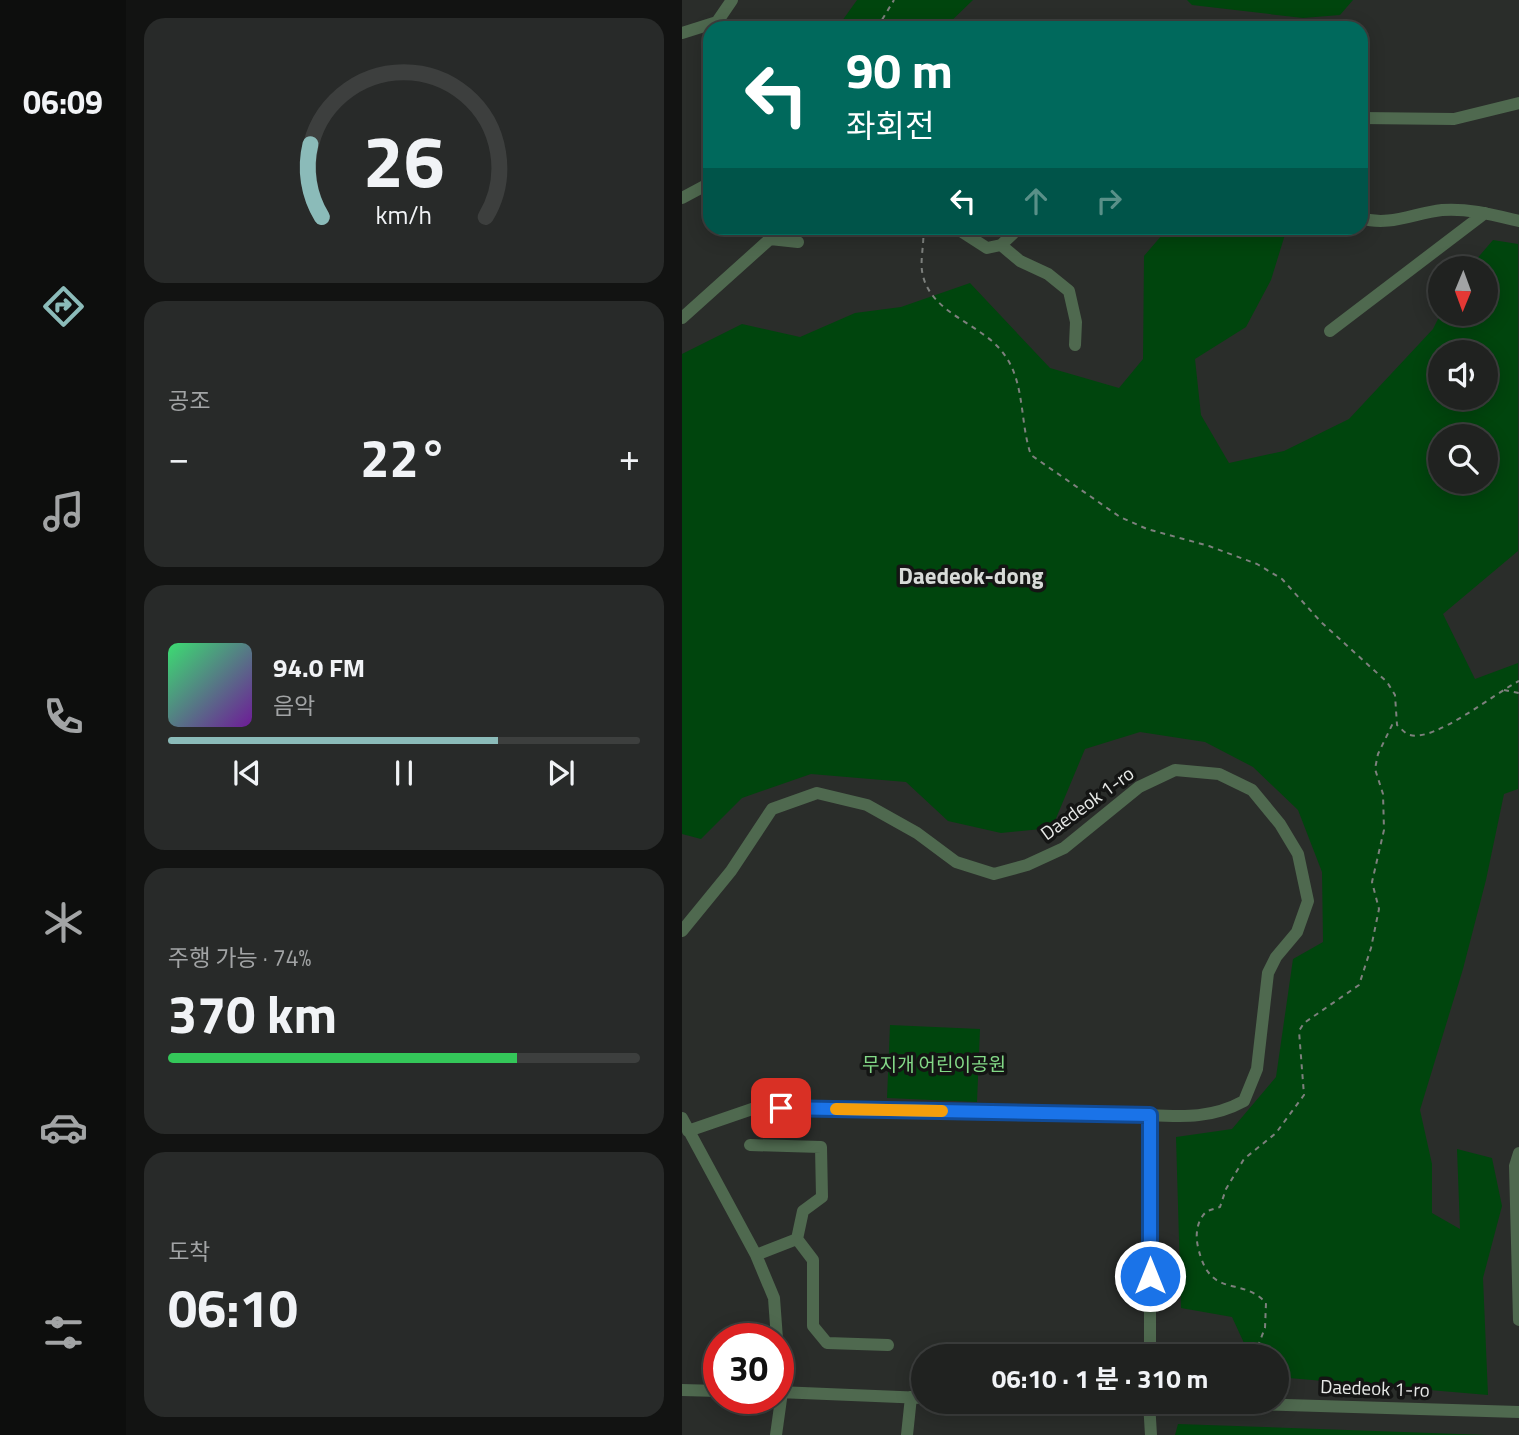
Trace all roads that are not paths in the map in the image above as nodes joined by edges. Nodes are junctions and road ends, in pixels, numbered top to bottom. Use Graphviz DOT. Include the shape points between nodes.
graph roads {
  1 [pos="732,0"];
  2 [pos="718,21"];
  3 [pos="703,32"];
  4 [pos="682,33"];
  5 [pos="1518,103"];
  6 [pos="1368,118"];
  7 [pos="703,187"];
  8 [pos="682,198"];
  9 [pos="1485,213"];
  10 [pos="1368,220"];
  11 [pos="1518,221"];
  12 [pos="967,235"];
  13 [pos="1012,235"];
  14 [pos="798,242"];
  15 [pos="1001,245"];
  16 [pos="682,318"];
  17 [pos="1330,331"];
  18 [pos="1075,345"];
  19 [pos="682,931"];
  20 [pos="1150,1115"];
  21 [pos="682,1118"];
  22 [pos="688,1131"];
  23 [pos="750,1145"];
  24 [pos="1518,1153"];
  25 [pos="797,1239"];
  26 [pos="756,1255"];
  27 [pos="1518,1320"];
  28 [pos="776,1323"];
  29 [pos="1150,1344"];
  30 [pos="888,1345"];
  31 [pos="682,1390"];
  32 [pos="703,1391"];
  33 [pos="794,1393"];
  34 [pos="911,1398"];
  35 [pos="1289,1405"];
  36 [pos="1518,1412"];
  37 [pos="778,1414"];
  38 [pos="913,1414"];
  39 [pos="1150,1414"];
  40 [pos="776,1435"];
  41 [pos="907,1435"];
  42 [pos="1151,1435"];
  1 -- 2 [label="street"];
  3 -- 4 [label="street"];
  5 -- 6 [label="street" via="1454,119"];
  7 -- 8 [label="street"];
  9 -- 10 [label="street" via="1442,210 1376,223"];
  9 -- 11 [label="street"];
  9 -- 17 [label="street"];
  12 -- 15 [label="street" via="987,248"];
  13 -- 15 [label="street"];
  14 -- 16 [label="street" via="770,239"];
  15 -- 18 [label="street" via="1069,291 1076,322"];
  19 -- 20 [label="street, Daedeok 1-ro" via="731,871 772,809 817,793 867,805 956,862 994,874 1064,848 1139,787 1175,769 1219,774 1252,790 1280,824 1298,854 1308,901 1297,932 1268,973 1257,1069 1244,1101 1226,1111 1192,1118"];
  20 -- 22 [label="street, Daedeok 1-ro" via="755,1108"];
  20 -- 29 [label="street"];
  21 -- 22 [label="street"];
  22 -- 26 [label="street"];
  23 -- 25 [label="street" via="821,1147 822,1197 803,1211"];
  24 -- 27 [label="street"];
  25 -- 26 [label="street"];
  25 -- 30 [label="street" via="813,1260 813,1326 827,1343"];
  26 -- 28 [label="street" via="774,1298"];
  31 -- 32 [label="street"];
  33 -- 34 [label="street"];
  35 -- 36 [label="street, Daedeok 1-ro"];
  37 -- 40 [label="street"];
  38 -- 41 [label="street"];
  39 -- 42 [label="street"];
}
